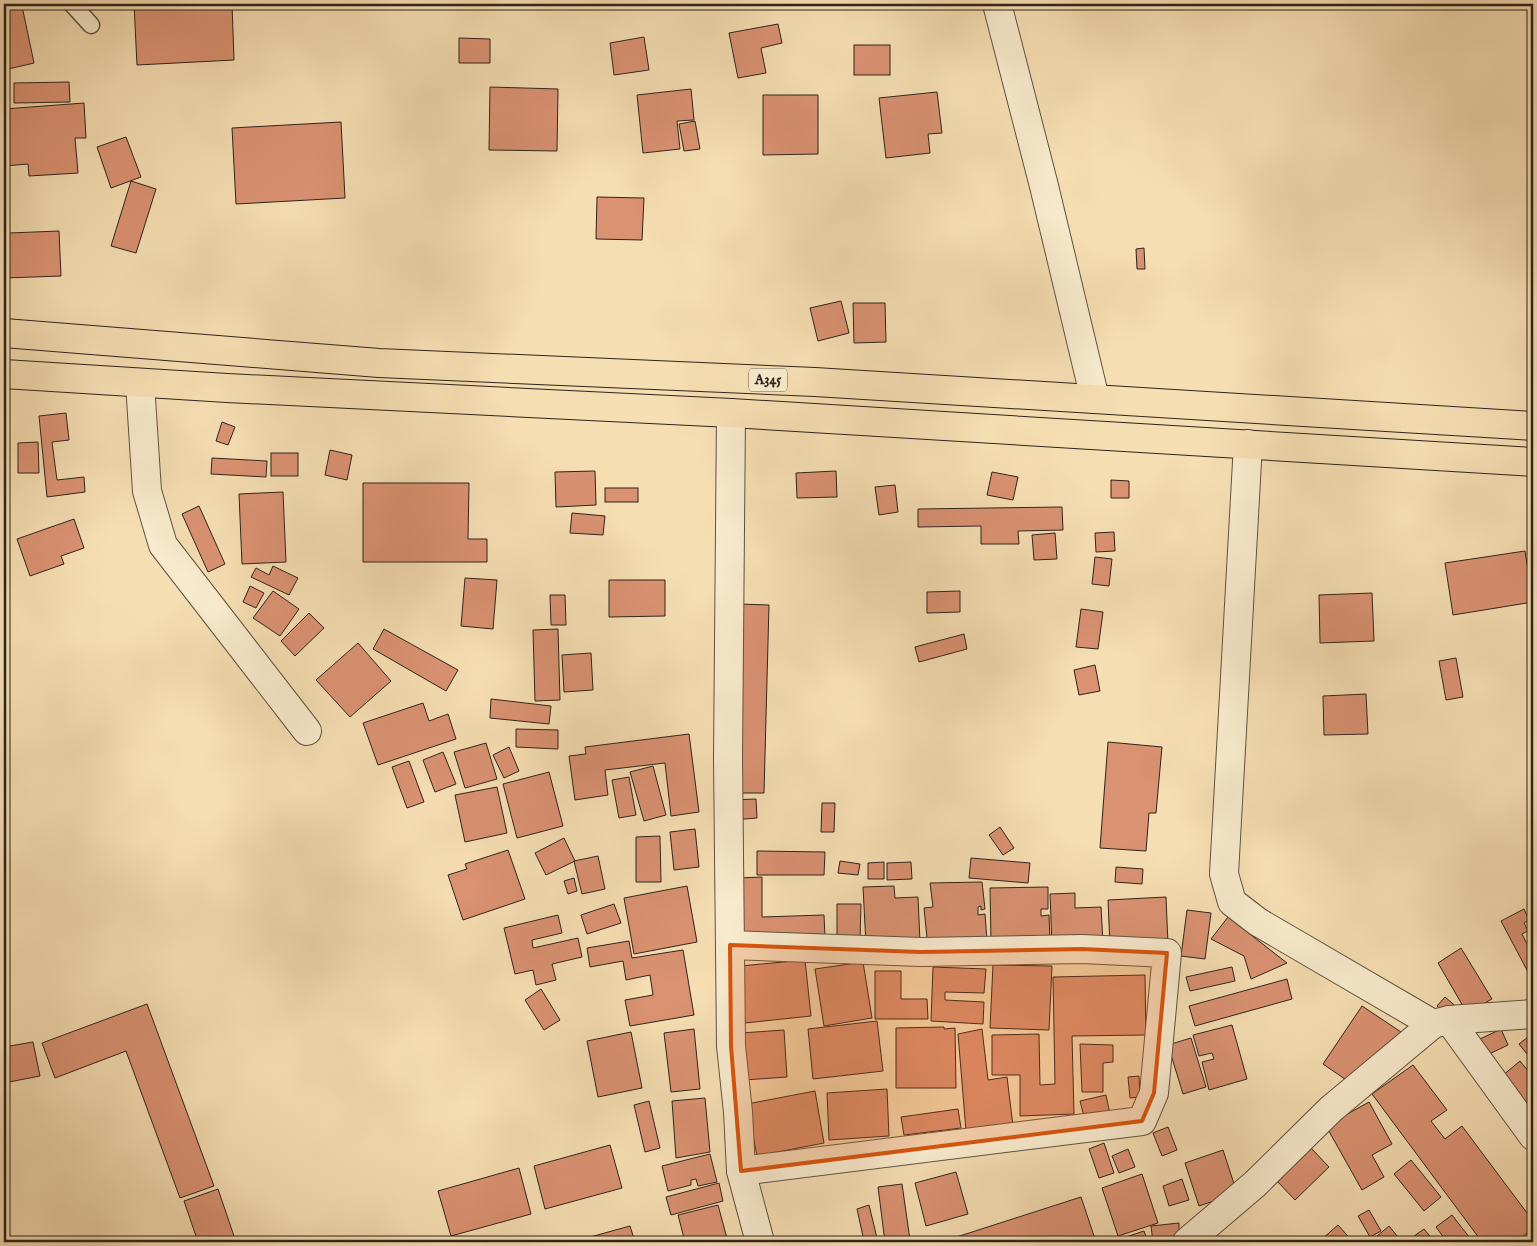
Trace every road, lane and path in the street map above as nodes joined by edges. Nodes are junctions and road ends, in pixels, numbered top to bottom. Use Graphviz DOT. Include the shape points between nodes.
graph roads {
  1 [pos="72,4"];
  2 [pos="998,4"];
  3 [pos="91,25"];
  4 [pos="4,333"];
  5 [pos="4,374"];
  6 [pos="140,382"];
  7 [pos="1095,399"];
  8 [pos="731,414"];
  9 [pos="1533,426"];
  10 [pos="1248,444"];
  11 [pos="1533,462"];
  12 [pos="307,730"];
  13 [pos="730,945"];
  14 [pos="1533,1014"];
  15 [pos="1441,1022"];
  16 [pos="1533,1136"];
  17 [pos="741,1171"];
  18 [pos="760,1242"];
  19 [pos="1187,1242"];
  1 -- 3 [label="lane"];
  2 -- 7 [label="street"];
  4 -- 7 [label="highway, A345" via="379,363 815,382"];
  5 -- 6 [label="highway"];
  6 -- 8 [label="highway"];
  6 -- 12 [label="street" via="147,491 163,545"];
  7 -- 9 [label="highway, A345"];
  8 -- 10 [label="highway"];
  8 -- 13 [label="street"];
  10 -- 11 [label="highway"];
  10 -- 15 [label="street" via="1224,874 1232,902 1258,922"];
  13 -- 17 [label="street" via="731,1046"];
  13 -- 17 [label="street" via="921,952 1082,949 1167,953 1154,1093 1142,1121"];
  14 -- 15 [label="street"];
  15 -- 16 [label="street"];
  15 -- 19 [label="street" via="1331,1109 1255,1184"];
  17 -- 18 [label="street"];
}
